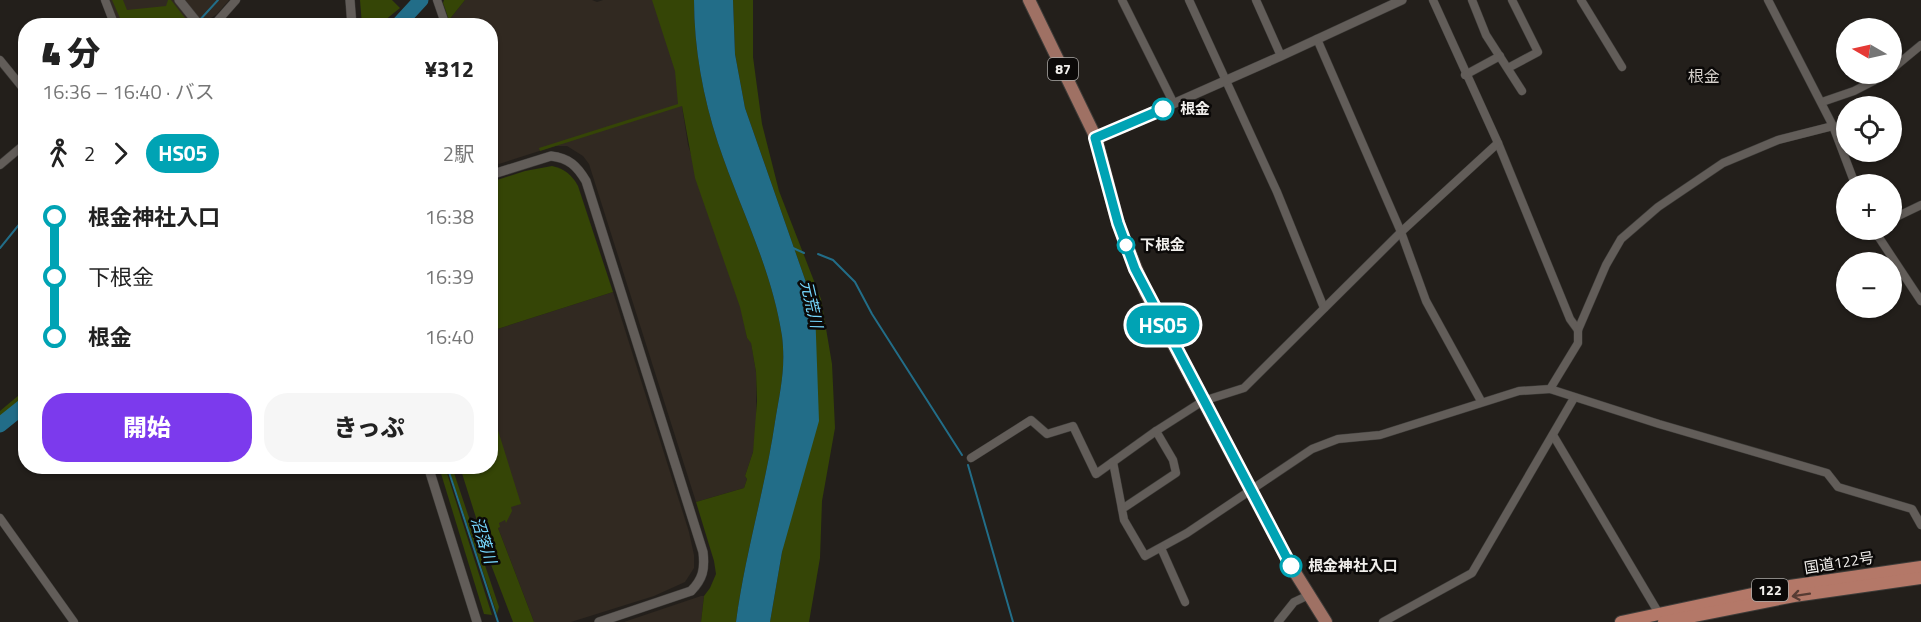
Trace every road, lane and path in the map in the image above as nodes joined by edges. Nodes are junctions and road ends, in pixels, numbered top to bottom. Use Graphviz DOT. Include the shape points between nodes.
graph roads {
  1 [pos="105,0"];
  2 [pos="179,0"];
  3 [pos="236,0"];
  4 [pos="350,0"];
  5 [pos="437,0"];
  6 [pos="1029,0"];
  7 [pos="1122,0"];
  8 [pos="1189,0"];
  9 [pos="1256,0"];
  10 [pos="1402,0"];
  11 [pos="1433,0"];
  12 [pos="1472,0"];
  13 [pos="1512,0"];
  14 [pos="1581,0"];
  15 [pos="1768,0"];
  16 [pos="113,18"];
  17 [pos="194,18"];
  18 [pos="220,18"];
  19 [pos="351,18"];
  20 [pos="443,18"];
  21 [pos="1317,39"];
  22 [pos="1921,45"];
  23 [pos="1281,56"];
  24 [pos="1500,56"];
  25 [pos="0,60"];
  26 [pos="1902,61"];
  27 [pos="1622,67"];
  28 [pos="1508,68"];
  29 [pos="1465,75"];
  30 [pos="1227,80"];
  31 [pos="18,82"];
  32 [pos="1868,84"];
  33 [pos="1522,91"];
  34 [pos="1822,102"];
  35 [pos="1174,104"];
  36 [pos="1833,126"];
  37 [pos="1095,138"];
  38 [pos="1498,143"];
  39 [pos="18,150"];
  40 [pos="0,165"];
  41 [pos="498,172"];
  42 [pos="1851,174"];
  43 [pos="1921,205"];
  44 [pos="1902,214"];
  45 [pos="1401,232"];
  46 [pos="1881,240"];
  47 [pos="1921,301"];
  48 [pos="1324,308"];
  49 [pos="1578,330"];
  50 [pos="1550,389"];
  51 [pos="1574,398"];
  52 [pos="1203,401"];
  53 [pos="1481,401"];
  54 [pos="1156,431"];
  55 [pos="1553,435"];
  56 [pos="971,458"];
  57 [pos="1113,462"];
  58 [pos="431,474"];
  59 [pos="1251,491"];
  60 [pos="1122,509"];
  61 [pos="0,518"];
  62 [pos="1921,525"];
  63 [pos="1161,548"];
  64 [pos="1921,567"];
  65 [pos="1921,578"];
  66 [pos="1309,595"];
  67 [pos="1185,602"];
  68 [pos="1662,619"];
  69 [pos="74,622"];
  70 [pos="477,622"];
  71 [pos="599,622"];
  72 [pos="1278,622"];
  73 [pos="1326,622"];
  74 [pos="1383,622"];
  75 [pos="1621,622"];
  1 -- 16 [label="street"];
  2 -- 17 [label="street"];
  3 -- 18 [label="street"];
  4 -- 19 [label="street"];
  5 -- 20 [label="street"];
  6 -- 37 [label="main road, 87"];
  7 -- 35 [label="street"];
  8 -- 30 [label="street"];
  9 -- 23 [label="street"];
  10 -- 21 [label="street"];
  11 -- 29 [label="street"];
  12 -- 24 [label="street" via="1486,35"];
  13 -- 28 [label="street" via="1538,52"];
  14 -- 27 [label="street"];
  15 -- 34 [label="street"];
  21 -- 23 [label="street"];
  21 -- 45 [label="street"];
  22 -- 26 [label="street"];
  23 -- 30 [label="street"];
  24 -- 28 [label="street"];
  24 -- 29 [label="street"];
  25 -- 31 [label="street"];
  28 -- 33 [label="street"];
  29 -- 38 [label="street"];
  30 -- 35 [label="street"];
  30 -- 48 [label="street"];
  32 -- 34 [label="street"];
  34 -- 36 [label="street"];
  35 -- 37 [label="street"];
  36 -- 42 [label="street"];
  36 -- 49 [label="street" via="1749,151 1659,207 1621,239"];
  37 -- 52 [label="main road, 87" via="1135,269"];
  38 -- 45 [label="street"];
  38 -- 49 [label="street" via="1570,319"];
  39 -- 40 [label="street"];
  41 -- 71 [label="street" via="551,156 571,162 586,181 703,552 704,573 691,591"];
  43 -- 44 [label="street"];
  45 -- 48 [label="street"];
  45 -- 53 [label="street" via="1426,301"];
  46 -- 47 [label="street"];
  48 -- 52 [label="street" via="1244,388"];
  49 -- 50 [label="street" via="1578,343"];
  50 -- 51 [label="street"];
  50 -- 53 [label="street" via="1519,391"];
  51 -- 55 [label="street"];
  51 -- 62 [label="street" via="1827,473 1838,487 1912,509"];
  52 -- 54 [label="street"];
  52 -- 59 [label="main road, 87"];
  53 -- 59 [label="street" via="1380,435 1338,439 1312,449"];
  54 -- 57 [label="street"];
  54 -- 60 [label="street" via="1176,473"];
  55 -- 68 [label="street"];
  55 -- 74 [label="street" via="1472,573"];
  56 -- 57 [label="street" via="1031,420 1047,434 1073,426 1096,474"];
  57 -- 60 [label="street"];
  58 -- 70 [label="street"];
  59 -- 63 [label="street"];
  59 -- 66 [label="main road, 87"];
  60 -- 63 [label="street" via="1124,520 1145,556"];
  61 -- 69 [label="street"];
  63 -- 67 [label="street"];
  64 -- 68 [label="highway, 国道122号 / 122" via="1791,586"];
  65 -- 68 [label="highway, 国道122号 / 122, one-way"];
  66 -- 72 [label="street" via="1294,602"];
  66 -- 73 [label="main road, 87"];
  68 -- 75 [label="highway, 国道122号 / 122"];
}
